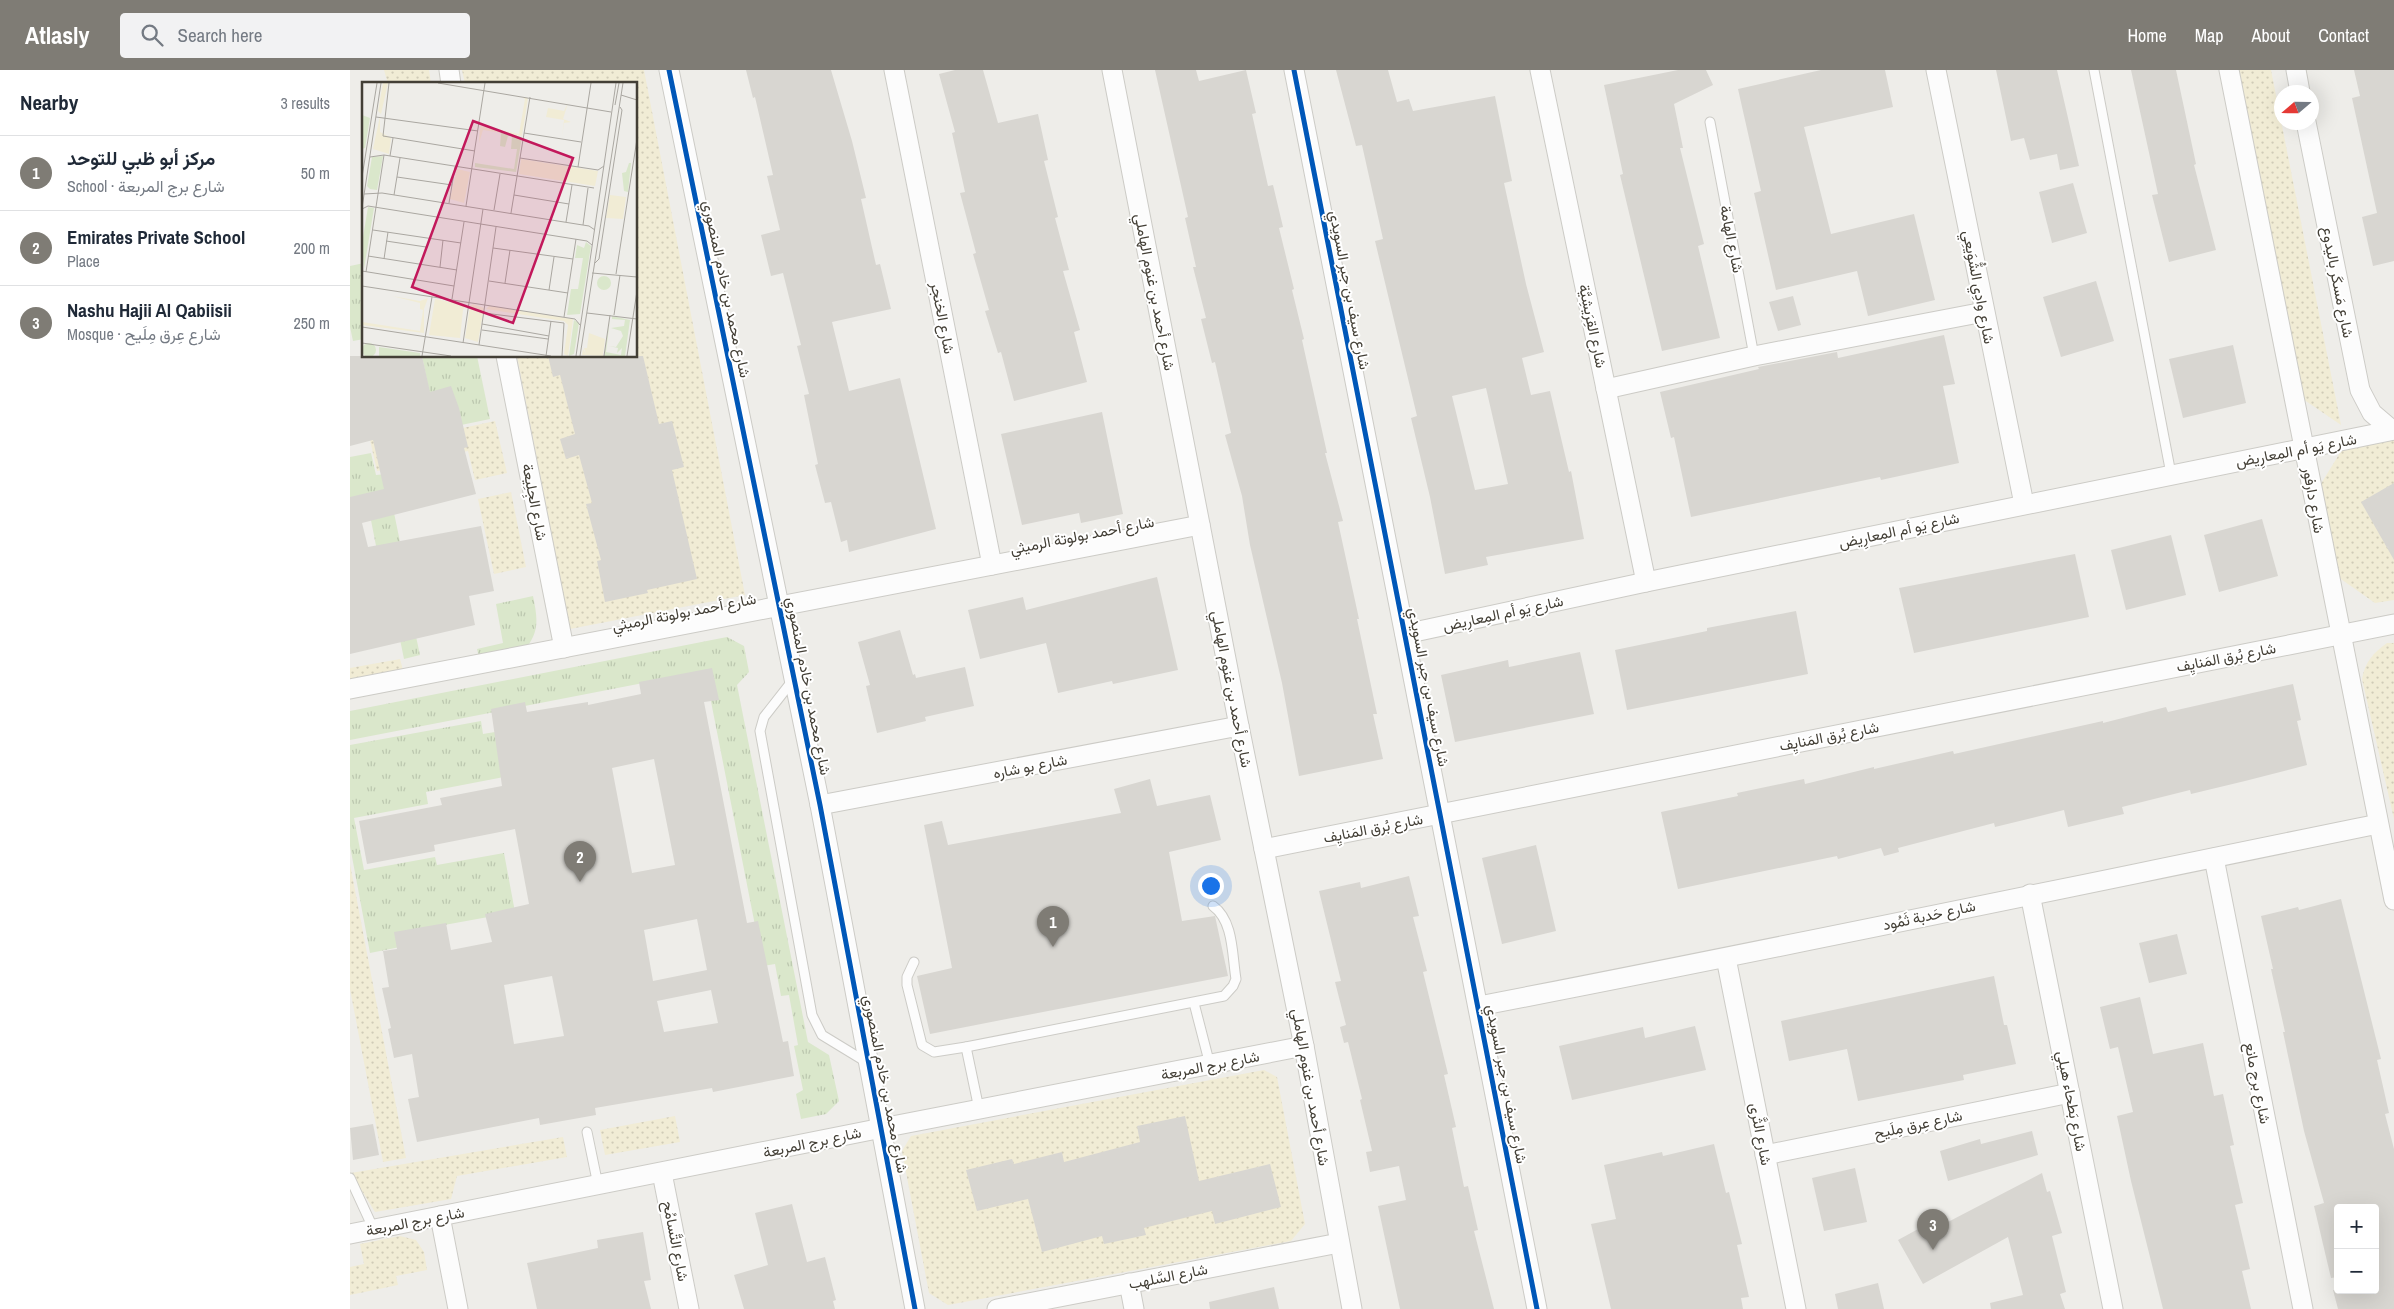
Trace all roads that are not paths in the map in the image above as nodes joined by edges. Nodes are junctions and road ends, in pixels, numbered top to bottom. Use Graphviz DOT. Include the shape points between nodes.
graph roads {
  1 [pos="669,70"];
  2 [pos="894,70"];
  3 [pos="1112,70"];
  4 [pos="1294,70"];
  5 [pos="1540,70"];
  6 [pos="1936,70"];
  7 [pos="2094,70"];
  8 [pos="2229,70"];
  9 [pos="2296,70"];
  10 [pos="2299,85"];
  11 [pos="1710,122"];
  12 [pos="2308,130"];
  13 [pos="1984,312"];
  14 [pos="1754,356"];
  15 [pos="506,358"];
  16 [pos="1606,389"];
  17 [pos="2393,430"];
  18 [pos="2305,449"];
  19 [pos="2171,474"];
  20 [pos="2024,504"];
  21 [pos="1200,525"];
  22 [pos="992,565"];
  23 [pos="1646,582"];
  24 [pos="780,606"];
  25 [pos="2394,624"];
  26 [pos="1405,634"];
  27 [pos="2339,634"];
  28 [pos="564,648"];
  29 [pos="795,677"];
  30 [pos="350,689"];
  31 [pos="1239,726"];
  32 [pos="820,805"];
  33 [pos="1441,814"];
  34 [pos="2378,824"];
  35 [pos="1264,850"];
  36 [pos="2214,858"];
  37 [pos="2030,894"];
  38 [pos="2394,900"];
  39 [pos="1213,906"];
  40 [pos="1726,958"];
  41 [pos="914,962"];
  42 [pos="1194,1003"];
  43 [pos="1480,1006"];
  44 [pos="1304,1046"];
  45 [pos="966,1047"];
  46 [pos="869,1064"];
  47 [pos="1210,1065"];
  48 [pos="2070,1092"];
  49 [pos="979,1109"];
  50 [pos="882,1128"];
  51 [pos="586,1132"];
  52 [pos="1765,1155"];
  53 [pos="662,1173"];
  54 [pos="350,1178"];
  55 [pos="598,1185"];
  56 [pos="440,1216"];
  57 [pos="374,1230"];
  58 [pos="350,1234"];
  59 [pos="1339,1243"];
  60 [pos="1129,1283"];
  61 [pos="458,1309"];
  62 [pos="689,1309"];
  63 [pos="916,1309"];
  64 [pos="997,1309"];
  65 [pos="1134,1309"];
  66 [pos="1352,1309"];
  67 [pos="1537,1309"];
  68 [pos="1796,1309"];
  69 [pos="2114,1309"];
  70 [pos="2303,1309"];
  1 -- 24 [label="street, شارع محمد بن خادم المنصوري"];
  2 -- 22 [label="street, شارع الخنجر"];
  3 -- 21 [label="street, شارع أحمد بن غنوم الهاملي"];
  4 -- 26 [label="street, شارع سيف بن جبر السويدي"];
  5 -- 16 [label="street, شارع القِرَيشِيَّة"];
  6 -- 13 [label="street, شارع وادِي الشُّوَيعِي"];
  7 -- 19 [label="lane"];
  8 -- 18 [label="street, شارع دارفور"];
  9 -- 10 [label="street"];
  11 -- 14 [label="lane, شارع الهامة"];
  12 -- 17 [label="street, شارع مَسكَر باليدوع" via="2360,390 2372,413"];
  13 -- 14 [label="street"];
  13 -- 20 [label="street, شارع وادِي الشُّوَيعِي"];
  14 -- 16 [label="street"];
  15 -- 28 [label="street, شارع الجِلِيعة"];
  16 -- 23 [label="street, شارع القِرَيشِيَّة"];
  17 -- 18 [label="street, شارع يَو أم المِعارِيض"];
  18 -- 19 [label="street, شارع يَو أم المِعارِيض"];
  18 -- 27 [label="street, شارع دارفور"];
  19 -- 20 [label="street, شارع يَو أم المِعارِيض"];
  20 -- 23 [label="street, شارع يَو أم المِعارِيض"];
  21 -- 22 [label="street, شارع أحمد بولوتة الرميثي"];
  21 -- 31 [label="street, شارع أحمد بن غنوم الهاملي"];
  22 -- 24 [label="street, شارع أحمد بولوتة الرميثي"];
  23 -- 26 [label="street, شارع يَو أم المِعارِيض"];
  24 -- 28 [label="street, شارع أحمد بولوتة الرميثي"];
  24 -- 29 [label="street, شارع محمد بن خادم المنصوري"];
  25 -- 27 [label="street, شارع بُرق المَنايِف"];
  26 -- 33 [label="street, شارع سيف بن جبر السويدي"];
  27 -- 33 [label="street, شارع بُرق المَنايِف"];
  27 -- 34 [label="street, شارع دارفور"];
  28 -- 30 [label="street, شارع أحمد بولوتة الرميثي"];
  29 -- 32 [label="street, شارع محمد بن خادم المنصوري"];
  29 -- 46 [label="lane" via="764,717 760,731 812,1014 822,1035"];
  31 -- 32 [label="street, شارع بو شاره"];
  31 -- 35 [label="street, شارع أحمد بن غنوم الهاملي"];
  32 -- 46 [label="street, شارع محمد بن خادم المنصوري"];
  33 -- 35 [label="street, شارع بُرق المَنايِف"];
  33 -- 43 [label="street, شارع سيف بن جبر السويدي"];
  34 -- 36 [label="street, شارع حَدبة ثَمُود"];
  34 -- 38 [label="street, شارع دارفور"];
  35 -- 44 [label="street, شارع أحمد بن غنوم الهاملي"];
  36 -- 37 [label="street, شارع حَدبة ثَمُود"];
  36 -- 70 [label="street, شارع برج مانع"];
  37 -- 40 [label="street, شارع حَدبة ثَمُود"];
  37 -- 48 [label="street, شارع بَطحاء هيلي"];
  39 -- 42 [label="lane" via="1226,922 1236,979 1224,996"];
  40 -- 43 [label="street, شارع حَدبة ثَمُود"];
  40 -- 52 [label="street, شارع الثَّرى"];
  41 -- 45 [label="lane" via="907,985 922,1045 934,1052"];
  42 -- 45 [label="lane"];
  42 -- 47 [label="lane"];
  43 -- 67 [label="street, شارع سيف بن جبر السويدي"];
  44 -- 47 [label="street, شارع برج المربعة"];
  44 -- 59 [label="street, شارع أحمد بن غنوم الهاملي"];
  45 -- 49 [label="lane"];
  46 -- 50 [label="street, شارع محمد بن خادم المنصوري"];
  47 -- 49 [label="street, شارع برج المربعة"];
  48 -- 52 [label="street, شارع عِرق مِلَيح"];
  48 -- 69 [label="street, شارع بَطحاء هيلي"];
  49 -- 50 [label="street, شارع برج المربعة"];
  50 -- 53 [label="street, شارع برج المربعة"];
  50 -- 63 [label="street, شارع محمد بن خادم المنصوري"];
  51 -- 55 [label="lane"];
  52 -- 68 [label="street, شارع الثَّرى"];
  53 -- 55 [label="street, شارع برج المربعة"];
  53 -- 62 [label="street, شارع التَّسامُح"];
  54 -- 57 [label="lane"];
  55 -- 56 [label="street, شارع برج المربعة"];
  56 -- 57 [label="street, شارع برج المربعة"];
  56 -- 61 [label="street"];
  57 -- 58 [label="street, شارع برج المربعة"];
  59 -- 60 [label="street, شارع السَّلهب"];
  59 -- 66 [label="street, شارع أحمد بن غنوم الهاملي"];
  60 -- 64 [label="street, شارع السَّلهب"];
  60 -- 65 [label="street"];
}
